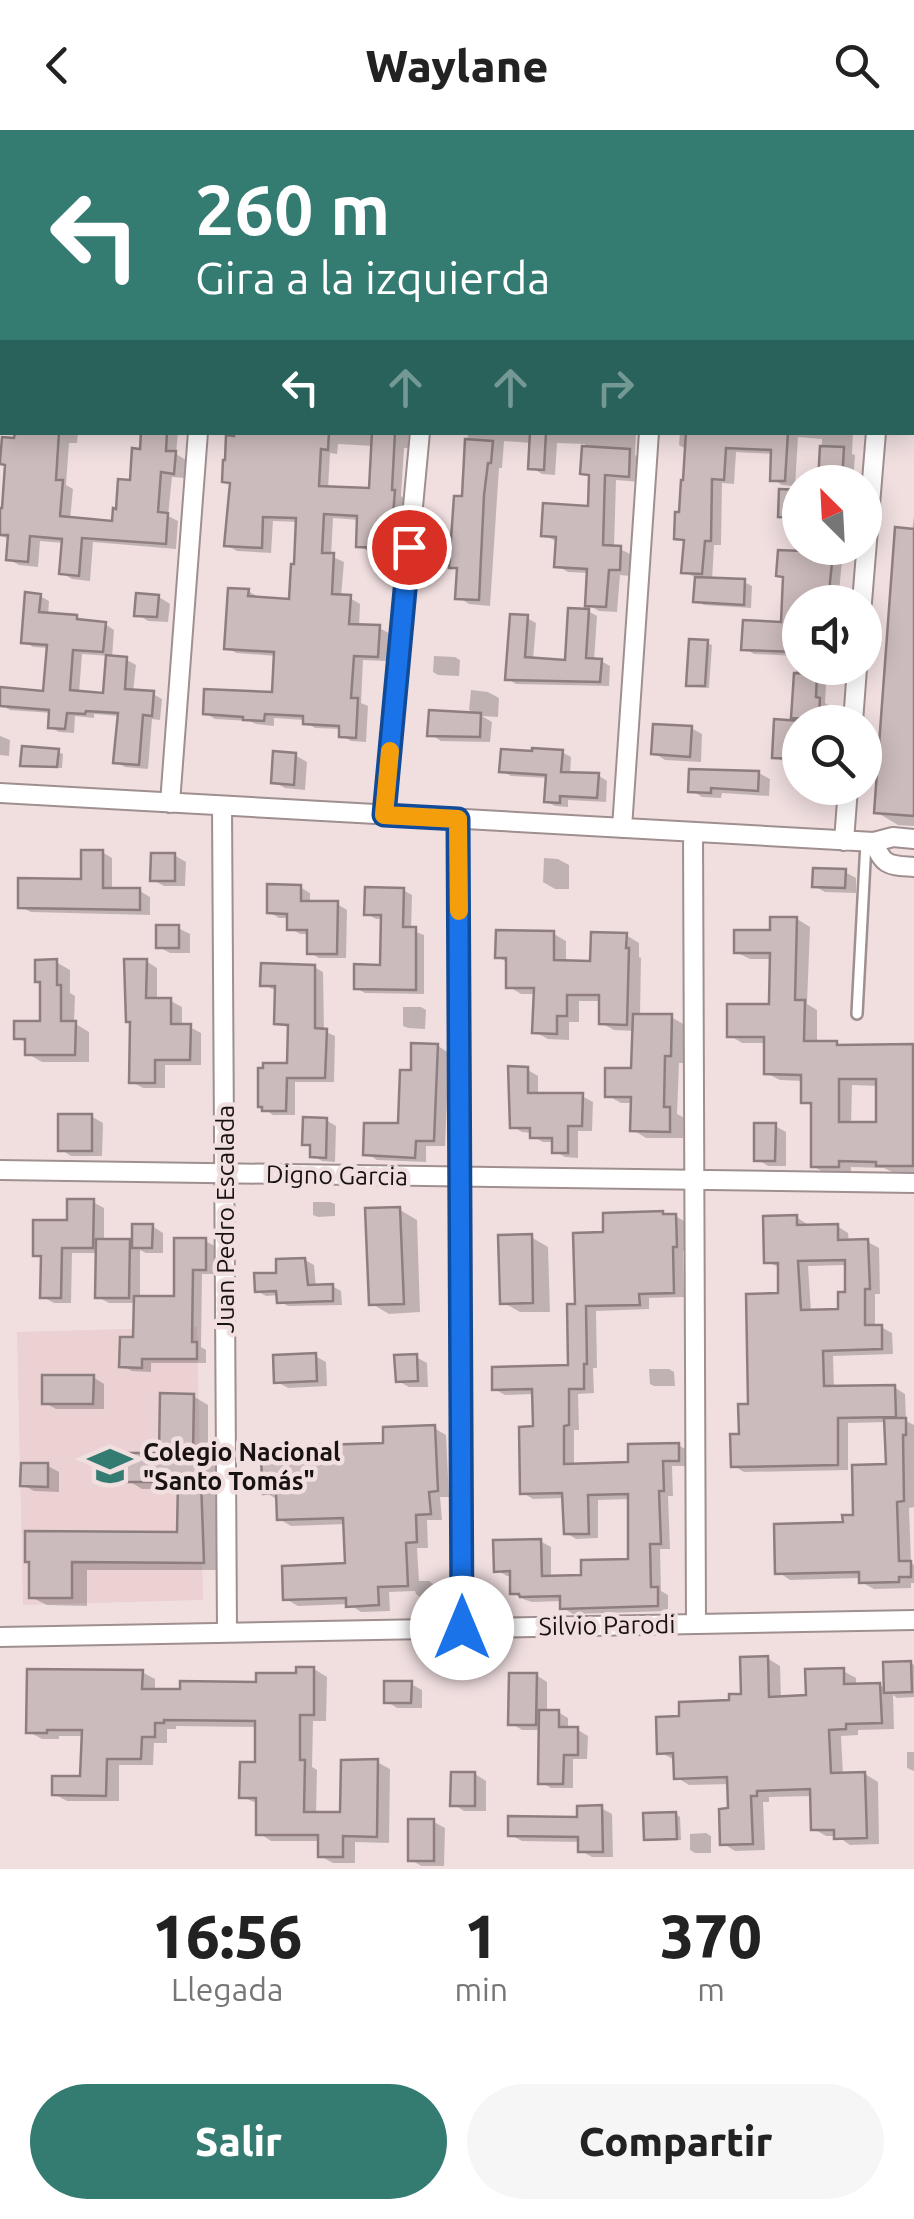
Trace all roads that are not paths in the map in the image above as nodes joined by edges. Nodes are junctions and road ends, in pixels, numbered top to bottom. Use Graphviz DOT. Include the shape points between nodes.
graph roads {
  1 [pos="198,435"];
  2 [pos="420,435"];
  3 [pos="649,435"];
  4 [pos="876,435"];
  5 [pos="863,585"];
  6 [pos="0,793"];
  7 [pos="170,803"];
  8 [pos="847,805"];
  9 [pos="222,806"];
  10 [pos="384,815"];
  11 [pos="458,819"];
  12 [pos="622,828"];
  13 [pos="693,832"];
  14 [pos="914,838"];
  15 [pos="844,841"];
  16 [pos="870,842"];
  17 [pos="914,867"];
  18 [pos="857,1014"];
  19 [pos="0,1170"];
  20 [pos="224,1173"];
  21 [pos="460,1176"];
  22 [pos="694,1180"];
  23 [pos="914,1183"];
  24 [pos="914,1620"];
  25 [pos="696,1624"];
  26 [pos="462,1628"];
  27 [pos="228,1632"];
  28 [pos="0,1637"];
  1 -- 7 [label="street"];
  2 -- 10 [label="street"];
  3 -- 12 [label="street"];
  4 -- 5 [label="street"];
  6 -- 7 [label="street"];
  7 -- 9 [label="street"];
  8 -- 15 [label="street"];
  9 -- 10 [label="street"];
  9 -- 20 [label="street, Juan Pedro Escalada"];
  10 -- 11 [label="street"];
  11 -- 12 [label="street"];
  11 -- 21 [label="street"];
  12 -- 13 [label="street"];
  13 -- 15 [label="street"];
  13 -- 22 [label="street"];
  14 -- 16 [label="street"];
  15 -- 16 [label="street"];
  16 -- 17 [label="street" via="889,865"];
  16 -- 18 [label="lane"];
  19 -- 20 [label="street, Digno Garcia"];
  20 -- 21 [label="street, Digno Garcia"];
  20 -- 27 [label="street, Juan Pedro Escalada"];
  21 -- 22 [label="street, Digno Garcia"];
  21 -- 26 [label="street"];
  22 -- 23 [label="street, Digno Garcia"];
  22 -- 25 [label="street"];
  24 -- 25 [label="street, Silvio Parodi"];
  25 -- 26 [label="street, Silvio Parodi"];
  26 -- 27 [label="street, Silvio Parodi"];
  27 -- 28 [label="street, Silvio Parodi"];
}
